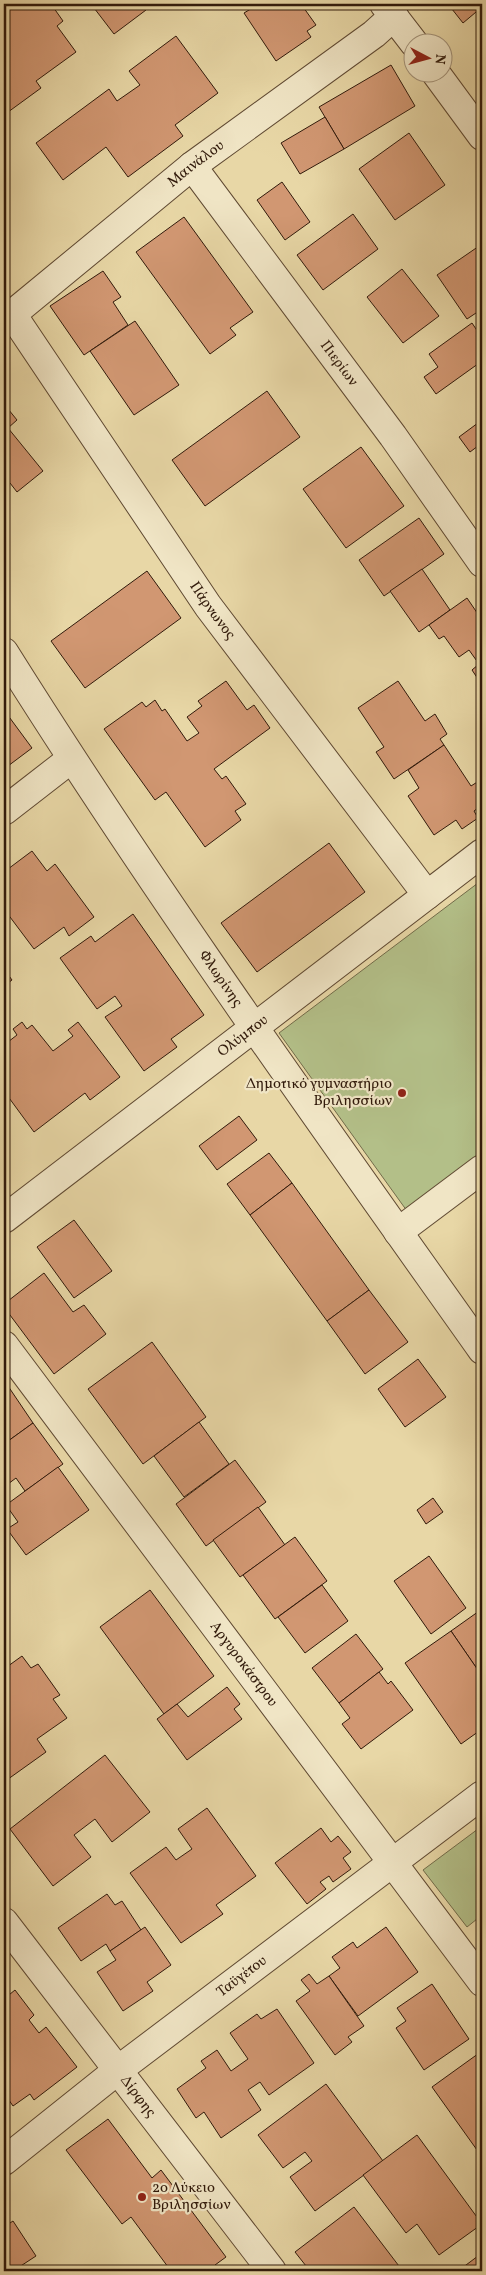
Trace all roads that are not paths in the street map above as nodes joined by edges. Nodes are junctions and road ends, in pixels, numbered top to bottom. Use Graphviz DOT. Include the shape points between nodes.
graph roads {
  1 [pos="389,10"];
  2 [pos="406,32"];
  3 [pos="443,82"];
  4 [pos="482,136"];
  5 [pos="192,166"];
  6 [pos="8,318"];
  7 [pos="482,563"];
  8 [pos="4,652"];
  9 [pos="72,759"];
  10 [pos="4,811"];
  11 [pos="482,852"];
  12 [pos="427,895"];
  13 [pos="254,1028"];
  14 [pos="482,1169"];
  15 [pos="4,1219"];
  16 [pos="398,1232"];
  17 [pos="4,1345"];
  18 [pos="482,1350"];
  19 [pos="482,1796"];
  20 [pos="393,1863"];
  21 [pos="4,1922"];
  22 [pos="482,1982"];
  23 [pos="118,2070"];
  24 [pos="4,2161"];
  25 [pos="272,2271"];
  1 -- 2 [label="street"];
  1 -- 5 [label="street, Μαινάλου" via="374,34"];
  3 -- 4 [label="street"];
  5 -- 6 [label="street, Μαινάλου"];
  5 -- 7 [label="street, Πιερίων" via="393,436"];
  6 -- 12 [label="street, Πάρνωνος" via="208,606"];
  8 -- 9 [label="street, Φλωρίνης"];
  9 -- 10 [label="street"];
  9 -- 13 [label="street, Φλωρίνης"];
  11 -- 12 [label="street, Ολύμπου"];
  12 -- 13 [label="street, Ολύμπου"];
  13 -- 15 [label="street, Ολύμπου"];
  13 -- 16 [label="street, Φλωρίνης"];
  14 -- 16 [label="street"];
  16 -- 18 [label="street, Φλωρίνης"];
  17 -- 20 [label="street, Αργυροκάστρου"];
  19 -- 20 [label="street, Ταϋγέτου"];
  20 -- 22 [label="street, Αργυροκάστρου"];
  20 -- 23 [label="street, Ταϋγέτου"];
  21 -- 23 [label="street, Δίρφης"];
  23 -- 24 [label="street, Ταϋγέτου"];
  23 -- 25 [label="street, Δίρφης"];
}
